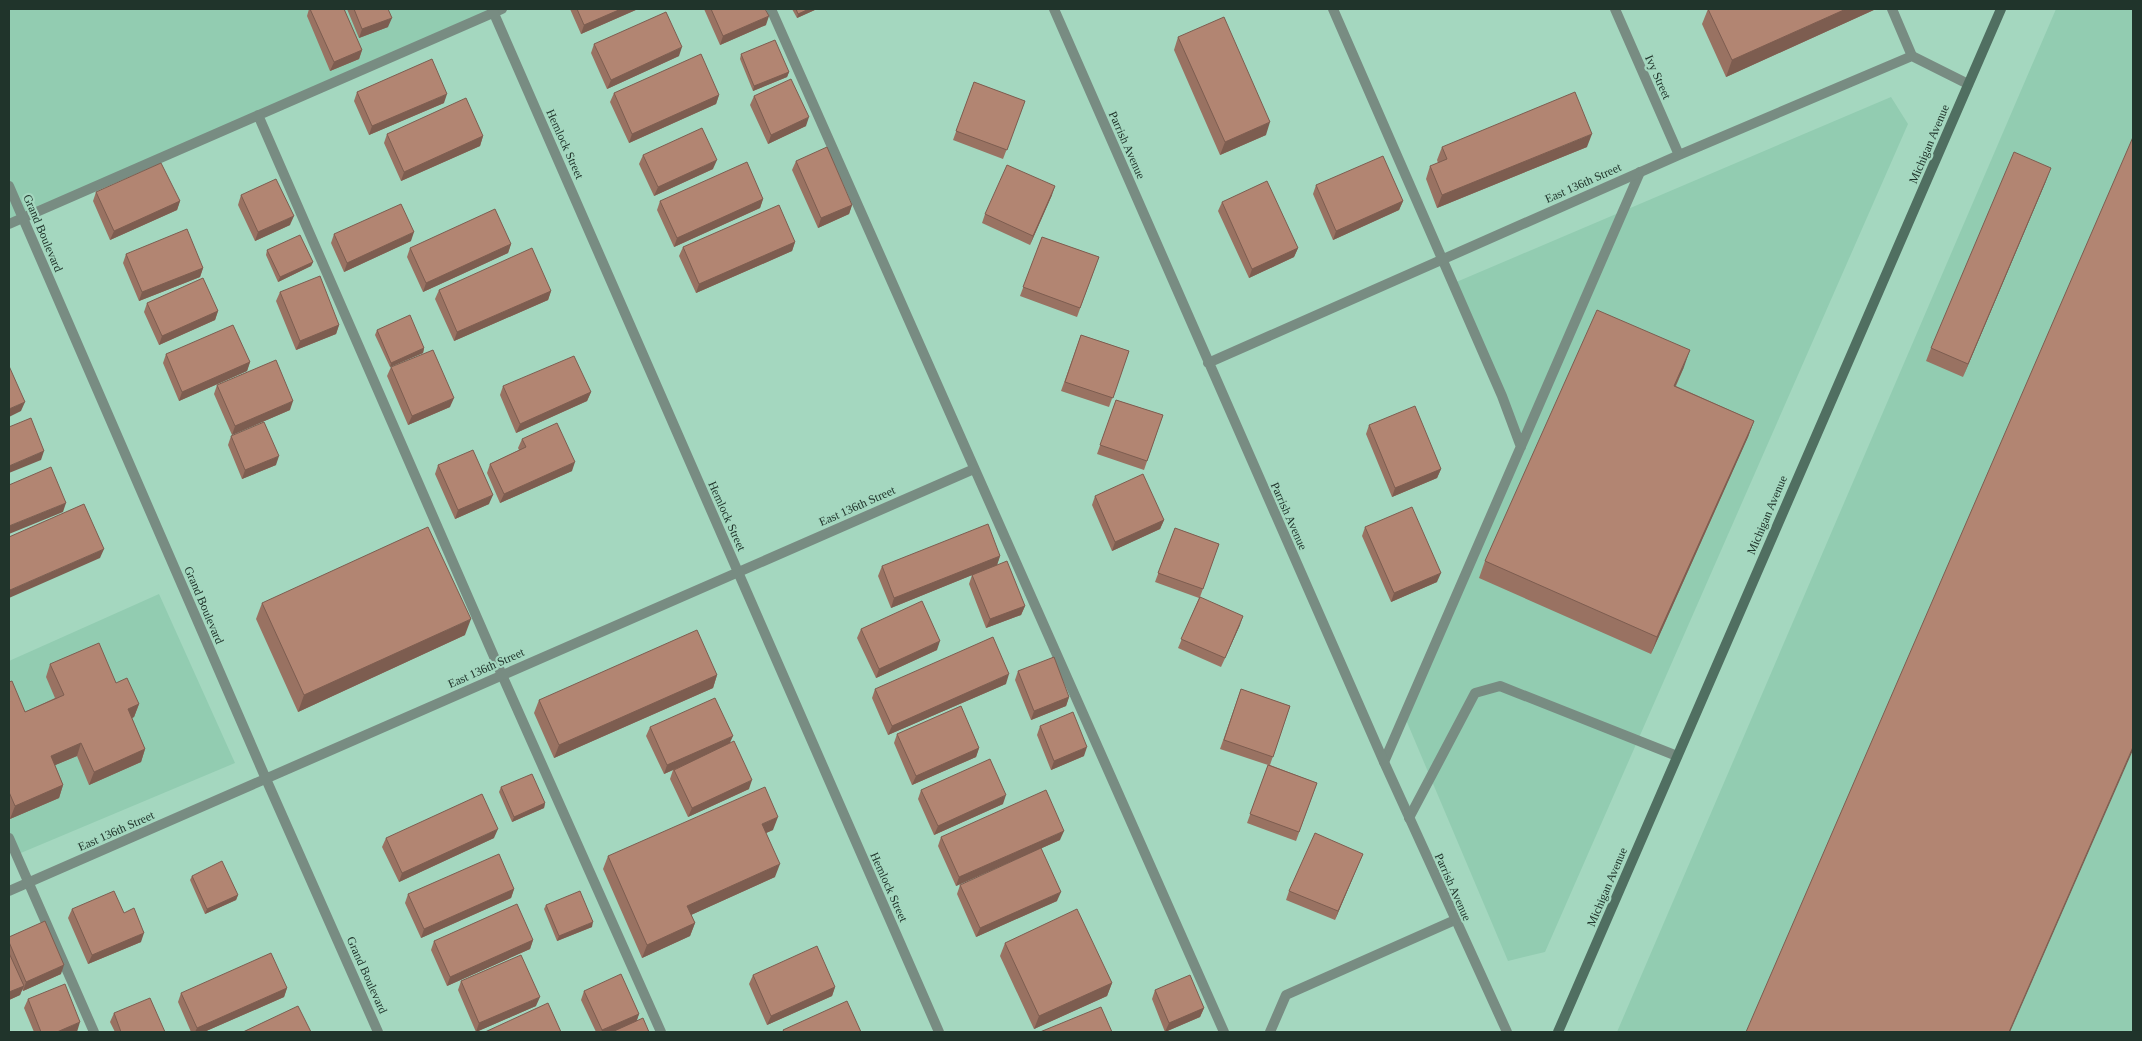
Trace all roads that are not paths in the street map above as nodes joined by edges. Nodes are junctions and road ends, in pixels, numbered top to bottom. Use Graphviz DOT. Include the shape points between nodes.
graph roads {
  1 [pos="771,9"];
  2 [pos="1054,9"];
  3 [pos="1333,9"];
  4 [pos="1615,9"];
  5 [pos="1892,9"];
  6 [pos="2001,9"];
  7 [pos="496,10"];
  8 [pos="1912,56"];
  9 [pos="1968,84"];
  10 [pos="258,115"];
  11 [pos="1679,155"];
  12 [pos="1640,172"];
  13 [pos="9,186"];
  14 [pos="22,218"];
  15 [pos="9,224"];
  16 [pos="1443,259"];
  17 [pos="1208,363"];
  18 [pos="1521,447"];
  19 [pos="974,469"];
  20 [pos="738,572"];
  21 [pos="502,675"];
  22 [pos="1677,756"];
  23 [pos="1384,762"];
  24 [pos="266,779"];
  25 [pos="1409,818"];
  26 [pos="9,838"];
  27 [pos="28,883"];
  28 [pos="9,891"];
  29 [pos="1455,920"];
  30 [pos="94,1032"];
  31 [pos="378,1032"];
  32 [pos="661,1032"];
  33 [pos="939,1032"];
  34 [pos="1224,1032"];
  35 [pos="1270,1032"];
  36 [pos="1507,1032"];
  37 [pos="1558,1032"];
  1 -- 19 [label="street"];
  2 -- 17 [label="street, Parrish Avenue"];
  3 -- 16 [label="street"];
  4 -- 11 [label="street, Ivy Street"];
  5 -- 8 [label="street"];
  6 -- 9 [label="main road, Michigan Avenue"];
  7 -- 10 [label="street"];
  7 -- 20 [label="street, Hemlock Street"];
  8 -- 9 [label="street"];
  8 -- 11 [label="street, East 136th Street"];
  9 -- 22 [label="main road, Michigan Avenue"];
  10 -- 14 [label="street"];
  10 -- 21 [label="street"];
  11 -- 12 [label="street, East 136th Street"];
  12 -- 16 [label="street, East 136th Street"];
  12 -- 18 [label="street"];
  13 -- 14 [label="street, Grand Boulevard"];
  14 -- 15 [label="street"];
  14 -- 24 [label="street, Grand Boulevard"];
  16 -- 17 [label="street, East 136th Street"];
  16 -- 18 [label="street"];
  17 -- 23 [label="street, Parrish Avenue"];
  18 -- 23 [label="street"];
  19 -- 20 [label="street, East 136th Street"];
  19 -- 34 [label="street"];
  20 -- 21 [label="street, East 136th Street"];
  20 -- 33 [label="street, Hemlock Street"];
  21 -- 24 [label="street, East 136th Street"];
  21 -- 32 [label="street"];
  22 -- 25 [label="street" via="1500,686 1475,693"];
  22 -- 37 [label="main road, Michigan Avenue"];
  23 -- 25 [label="street, Parrish Avenue"];
  24 -- 27 [label="street, East 136th Street"];
  24 -- 31 [label="street, Grand Boulevard"];
  25 -- 29 [label="street, Parrish Avenue"];
  26 -- 27 [label="street"];
  27 -- 28 [label="street, East 136th Street"];
  27 -- 30 [label="street"];
  29 -- 35 [label="street" via="1286,995"];
  29 -- 36 [label="street, Parrish Avenue"];
}
